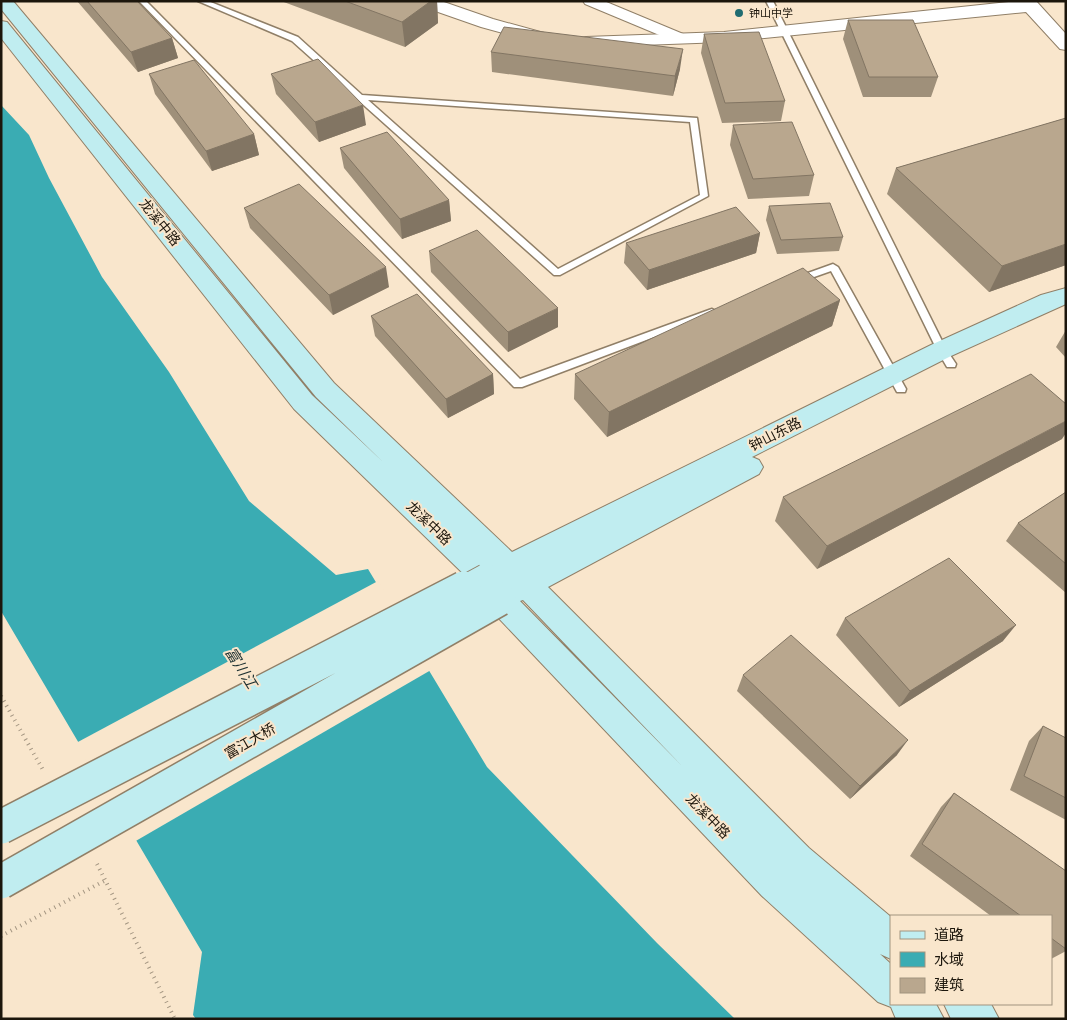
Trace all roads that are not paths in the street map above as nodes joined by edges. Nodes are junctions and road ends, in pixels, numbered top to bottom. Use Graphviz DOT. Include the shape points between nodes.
graph roads {
  1 [pos="4,1"];
  2 [pos="142,1"];
  3 [pos="201,1"];
  4 [pos="424,1"];
  5 [pos="590,1"];
  6 [pos="769,1"];
  7 [pos="1028,3"];
  8 [pos="1,26"];
  9 [pos="786,31"];
  10 [pos="682,39"];
  11 [pos="1066,45"];
  12 [pos="359,97"];
  13 [pos="787,284"];
  14 [pos="1066,296"];
  15 [pos="722,308"];
  16 [pos="1066,308"];
  17 [pos="947,357"];
  18 [pos="897,382"];
  19 [pos="505,582"];
  20 [pos="1,827"];
  21 [pos="1,882"];
  22 [pos="890,940"];
  23 [pos="890,988"];
  24 [pos="909,1005"];
  25 [pos="964,1005"];
  26 [pos="924,1019"];
  27 [pos="980,1019"];
  1 -- 19 [label="main road, 龙溪中路" via="325,390"];
  2 -- 15 [label="lane" via="518,384"];
  3 -- 12 [label="lane" via="295,39"];
  4 -- 10 [label="street" via="487,23 562,40"];
  5 -- 10 [label="street"];
  6 -- 9 [label="lane"];
  7 -- 9 [label="street"];
  7 -- 11 [label="street"];
  8 -- 19 [label="main road, 龙溪中路" via="303,402"];
  9 -- 10 [label="street"];
  9 -- 17 [label="lane"];
  12 -- 12 [label="lane" via="557,273 704,196 694,120"];
  13 -- 18 [label="lane" via="833,267"];
  14 -- 17 [label="main road, 钟山东路" via="1049,301"];
  16 -- 17 [label="main road, 钟山东路"];
  17 -- 18 [label="main road, 钟山东路"];
  18 -- 19 [label="main road, 钟山东路"];
  19 -- 20 [label="main road, bridge"];
  19 -- 21 [label="main road, 富江大桥, bridge"];
  19 -- 22 [label="main road, 龙溪中路" via="797,860"];
  19 -- 23 [label="main road, 龙溪中路" via="774,884"];
  24 -- 26 [label="main road"];
  25 -- 27 [label="main road"];
}
